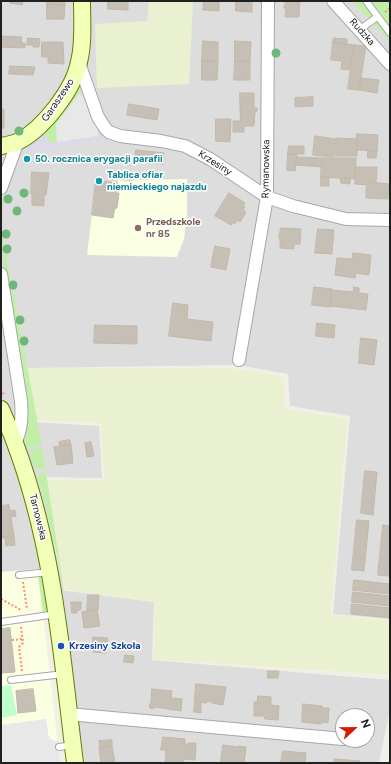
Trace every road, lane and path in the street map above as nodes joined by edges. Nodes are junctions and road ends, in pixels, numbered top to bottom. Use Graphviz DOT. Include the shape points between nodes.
graph roads {
  1 [pos="82,1"];
  2 [pos="268,1"];
  3 [pos="333,1"];
  4 [pos="366,1"];
  5 [pos="390,8"];
  6 [pos="383,13"];
  7 [pos="377,17"];
  8 [pos="359,30"];
  9 [pos="390,32"];
  10 [pos="79,64"];
  11 [pos="390,64"];
  12 [pos="18,141"];
  13 [pos="1,146"];
  14 [pos="1,188"];
  15 [pos="267,197"];
  16 [pos="390,220"];
  17 [pos="1,274"];
  18 [pos="239,360"];
  19 [pos="1,409"];
  20 [pos="16,443"];
  21 [pos="50,572"];
  22 [pos="21,574"];
  23 [pos="1,599"];
  24 [pos="57,614"];
  25 [pos="20,620"];
  26 [pos="1,622"];
  27 [pos="23,639"];
  28 [pos="12,640"];
  29 [pos="64,674"];
  30 [pos="23,679"];
  31 [pos="11,680"];
  32 [pos="68,714"];
  33 [pos="335,738"];
  34 [pos="1,759"];
  35 [pos="1,763"];
  36 [pos="75,763"];
  1 -- 10 [label="street, Garaszewo"];
  2 -- 15 [label="street, Rymanowska"];
  3 -- 8 [label="street, Rudzka"];
  4 -- 7 [label="lane"];
  5 -- 6 [label="path"];
  7 -- 8 [label="lane"];
  7 -- 9 [label="lane"];
  8 -- 11 [label="street, Rudzka"];
  10 -- 12 [label="street, Garaszewo" via="72,81 41,125"];
  10 -- 15 [label="street, Krzesiny" via="98,117 109,132 184,146"];
  12 -- 13 [label="street"];
  12 -- 14 [label="street"];
  15 -- 16 [label="street, Krzesiny" via="346,220"];
  15 -- 18 [label="street, Rymanowska"];
  17 -- 20 [label="street" via="21,401 22,421"];
  19 -- 20 [label="street, Tarnowska"];
  20 -- 21 [label="street, Tarnowska" via="33,495"];
  21 -- 22 [label="lane"];
  21 -- 24 [label="street, Tarnowska"];
  22 -- 23 [label="path" via="27,614"];
  24 -- 25 [label="lane"];
  24 -- 29 [label="street, Tarnowska"];
  25 -- 26 [label="lane"];
  25 -- 27 [label="path"];
  27 -- 28 [label="path"];
  27 -- 30 [label="path" via="19,648"];
  29 -- 30 [label="lane"];
  29 -- 32 [label="street, Tarnowska"];
  30 -- 31 [label="lane"];
  32 -- 33 [label="street"];
  32 -- 36 [label="street, Tarnowska" via="66,746"];
  34 -- 35 [label="path"];
}
